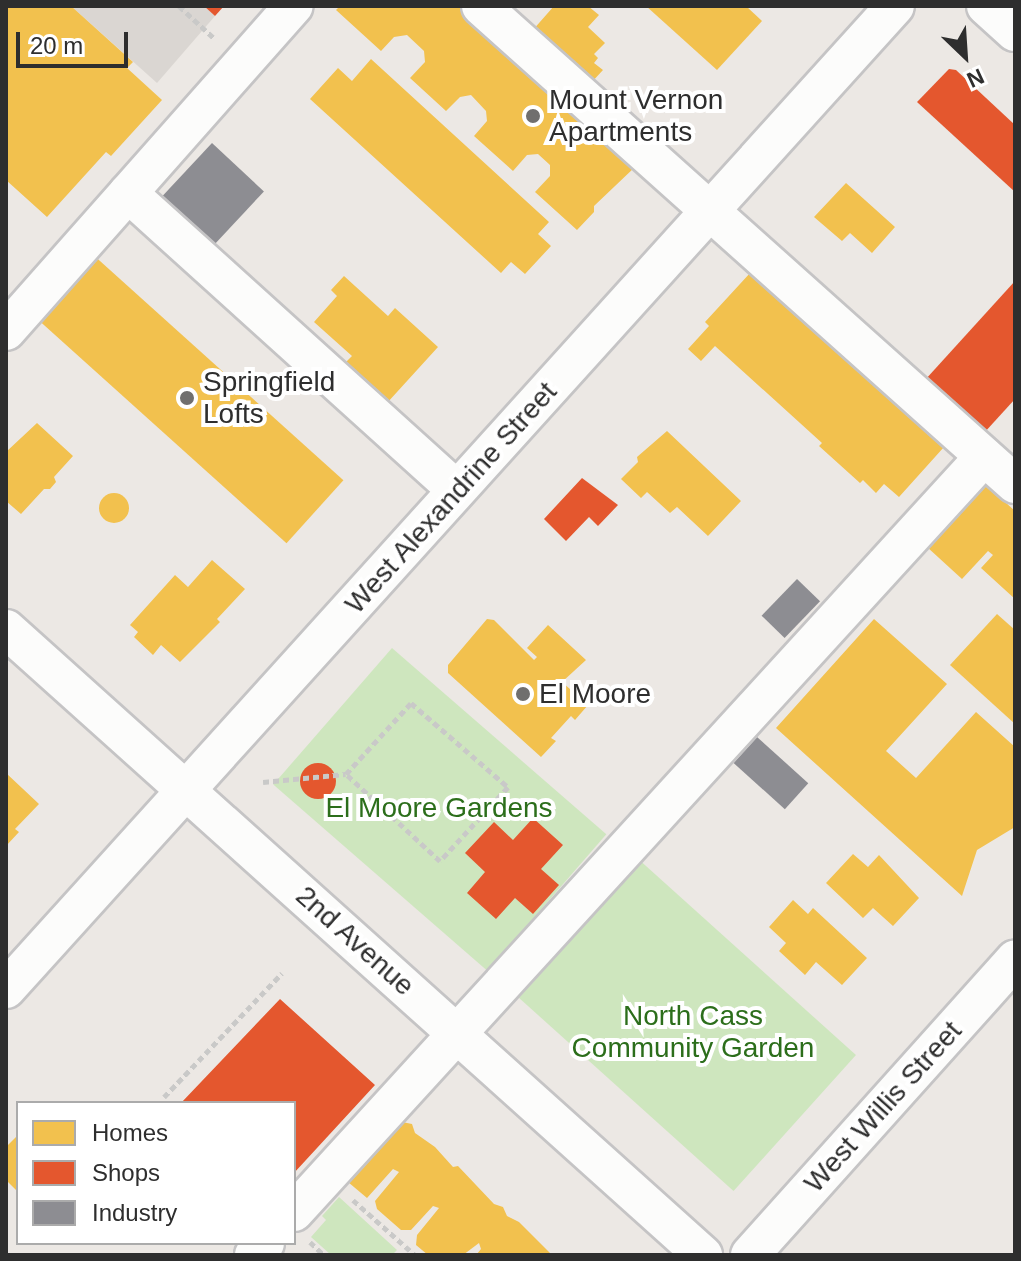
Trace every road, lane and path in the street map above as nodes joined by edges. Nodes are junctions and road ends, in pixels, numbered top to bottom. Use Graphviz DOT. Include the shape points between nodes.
graph roads {
  1 [pos="179,6"];
  2 [pos="294,6"];
  3 [pos="481,6"];
  4 [pos="895,6"];
  5 [pos="986,6"];
  6 [pos="1015,32"];
  7 [pos="243,63"];
  8 [pos="128,193"];
  9 [pos="708,213"];
  10 [pos="6,331"];
  11 [pos="984,457"];
  12 [pos="1015,484"];
  13 [pos="457,490"];
  14 [pos="6,629"];
  15 [pos="346,774"];
  16 [pos="263,782"];
  17 [pos="187,790"];
  18 [pos="1015,960"];
  19 [pos="282,973"];
  20 [pos="6,989"];
  21 [pos="456,1032"];
  22 [pos="164,1097"];
  23 [pos="349,1196"];
  24 [pos="296,1210"];
  25 [pos="415,1255"];
  26 [pos="703,1255"];
  27 [pos="750,1255"];
  1 -- 7 [label="path"];
  2 -- 7 [label="street"];
  3 -- 9 [label="street"];
  4 -- 9 [label="street, West Alexandrine Street"];
  5 -- 6 [label="street"];
  7 -- 8 [label="street"];
  8 -- 10 [label="street"];
  8 -- 13 [label="street"];
  9 -- 11 [label="street"];
  9 -- 13 [label="street, West Alexandrine Street"];
  11 -- 12 [label="street"];
  11 -- 21 [label="street"];
  13 -- 17 [label="street, West Alexandrine Street"];
  14 -- 17 [label="street, 2nd Avenue"];
  15 -- 15 [label="path" via="411,703 508,787 440,861"];
  15 -- 16 [label="path"];
  17 -- 20 [label="street, West Alexandrine Street"];
  17 -- 21 [label="street, 2nd Avenue"];
  18 -- 27 [label="street, West Willis Street"];
  19 -- 22 [label="path"];
  21 -- 24 [label="street"];
  21 -- 26 [label="street, 2nd Avenue"];
  23 -- 25 [label="path"];
}
